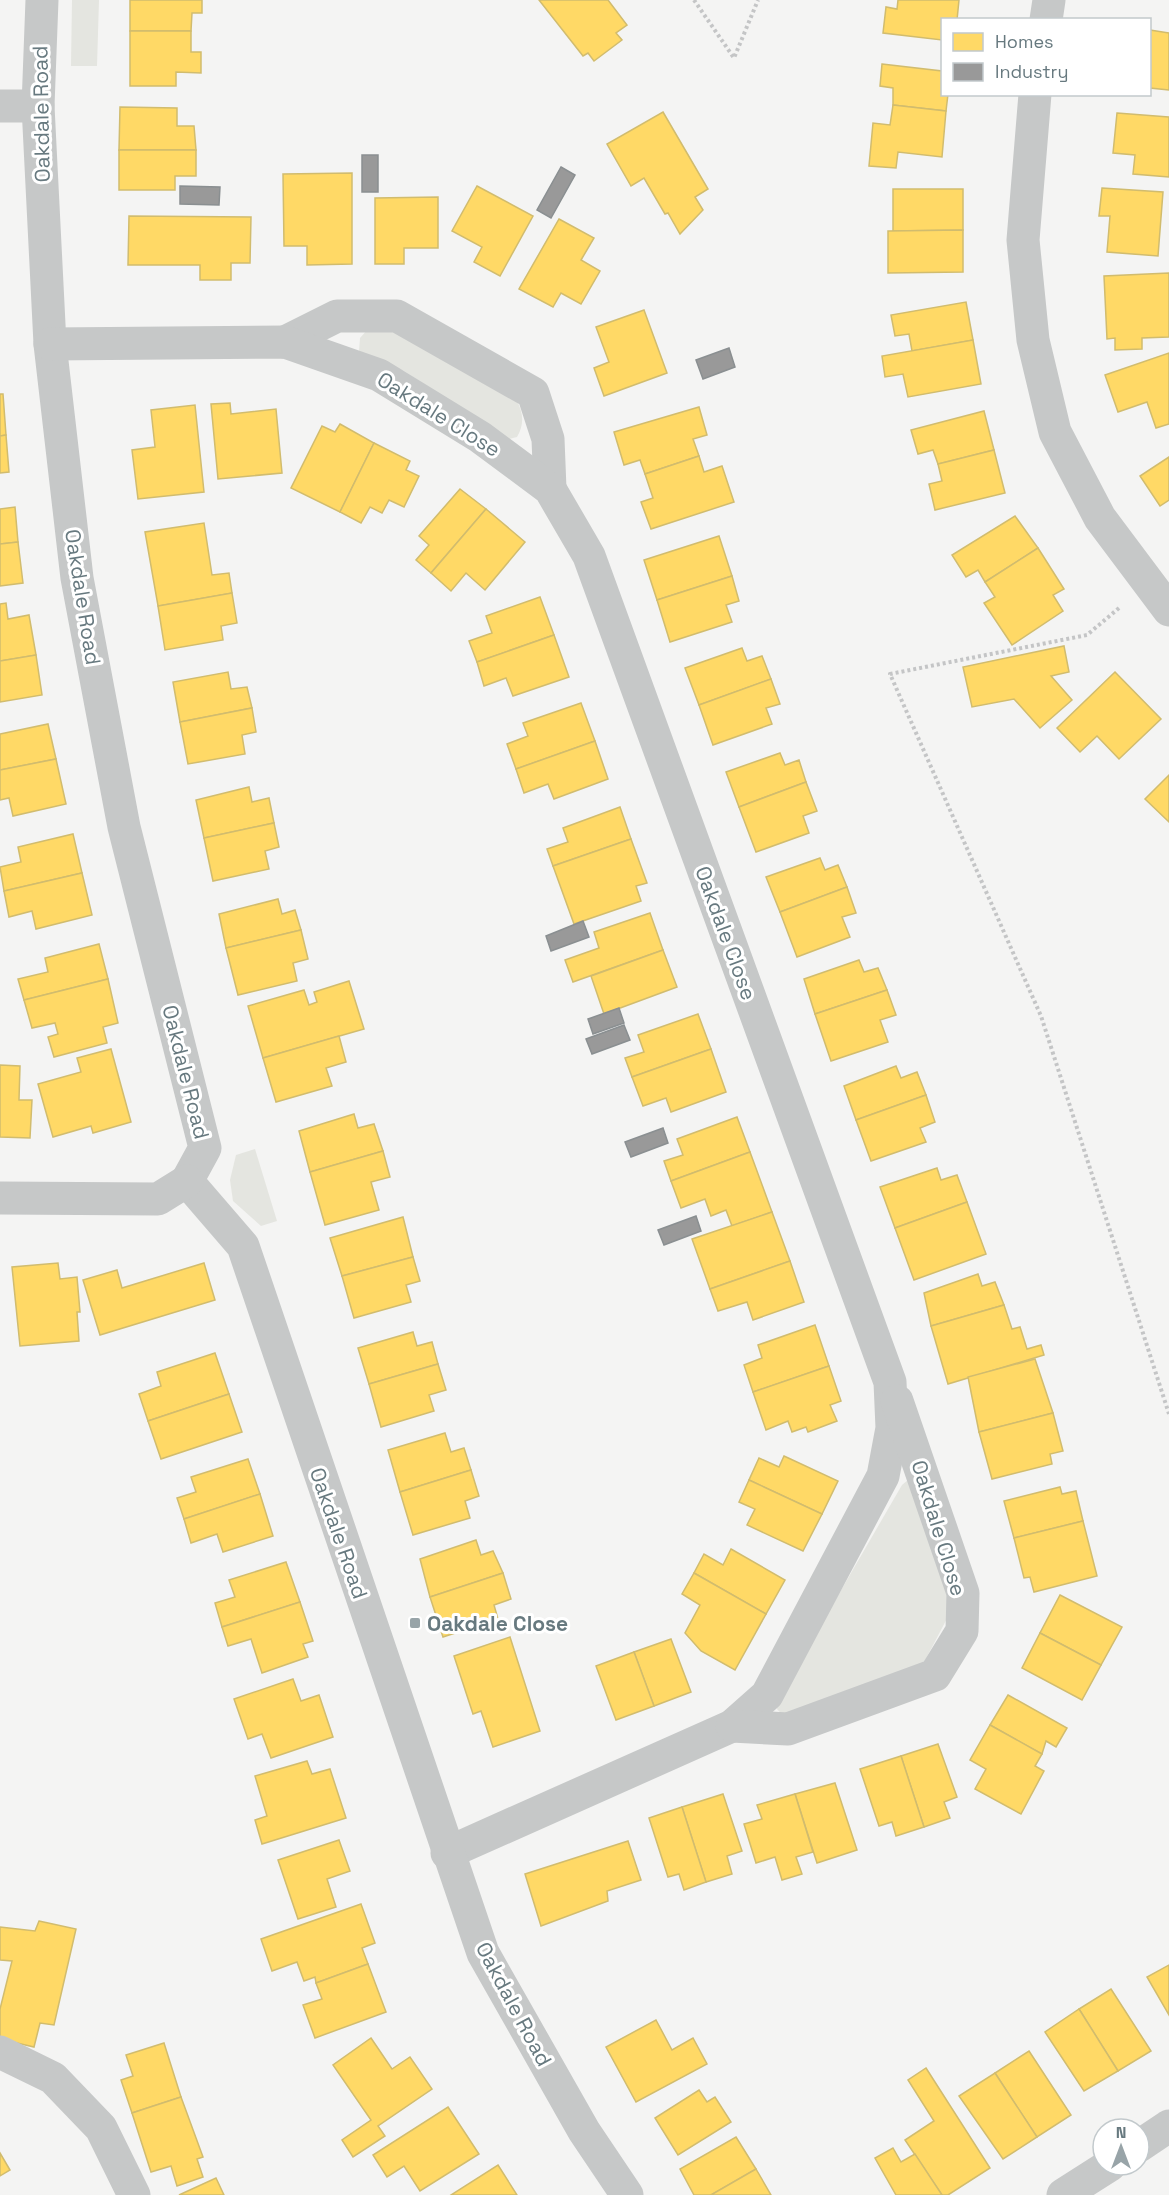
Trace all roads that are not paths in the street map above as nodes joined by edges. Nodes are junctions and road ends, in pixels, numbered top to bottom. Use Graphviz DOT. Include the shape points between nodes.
graph roads {
  1 [pos="42,0"];
  2 [pos="1049,0"];
  3 [pos="1046,18"];
  4 [pos="1035,96"];
  5 [pos="0,106"];
  6 [pos="38,106"];
  7 [pos="285,342"];
  8 [pos="50,344"];
  9 [pos="550,489"];
  10 [pos="1169,610"];
  11 [pos="187,1181"];
  12 [pos="0,1198"];
  13 [pos="890,1382"];
  14 [pos="732,1726"];
  15 [pos="447,1853"];
  16 [pos="0,2052"];
  17 [pos="1169,2126"];
  18 [pos="1151,2138"];
  19 [pos="1092,2177"];
  20 [pos="134,2195"];
  21 [pos="627,2195"];
  22 [pos="1064,2195"];
  1 -- 6 [label="street, Oakdale Road"];
  2 -- 3 [label="street"];
  4 -- 10 [label="street" via="1023,240 1033,340 1055,432 1100,518"];
  5 -- 6 [label="street"];
  6 -- 8 [label="street, Oakdale Road"];
  7 -- 8 [label="street, Oakdale Close"];
  7 -- 9 [label="street, Oakdale Close" via="379,375 480,436"];
  7 -- 9 [label="street, Oakdale Close" via="337,316 397,316 533,393 548,439"];
  8 -- 11 [label="street, Oakdale Road" via="77,578 124,827 205,1148"];
  9 -- 13 [label="street, Oakdale Close" via="589,556"];
  11 -- 12 [label="street" via="158,1199"];
  11 -- 15 [label="street, Oakdale Road" via="243,1246"];
  13 -- 14 [label="street, Oakdale Close" via="892,1428 883,1476 767,1695"];
  13 -- 14 [label="street, Oakdale Close" via="963,1593 962,1631 935,1675 788,1729"];
  14 -- 15 [label="street, Oakdale Close"];
  15 -- 21 [label="street, Oakdale Road" via="483,1953 584,2131"];
  16 -- 20 [label="street" via="53,2078 101,2128"];
  17 -- 18 [label="street"];
  19 -- 22 [label="street"];
}
